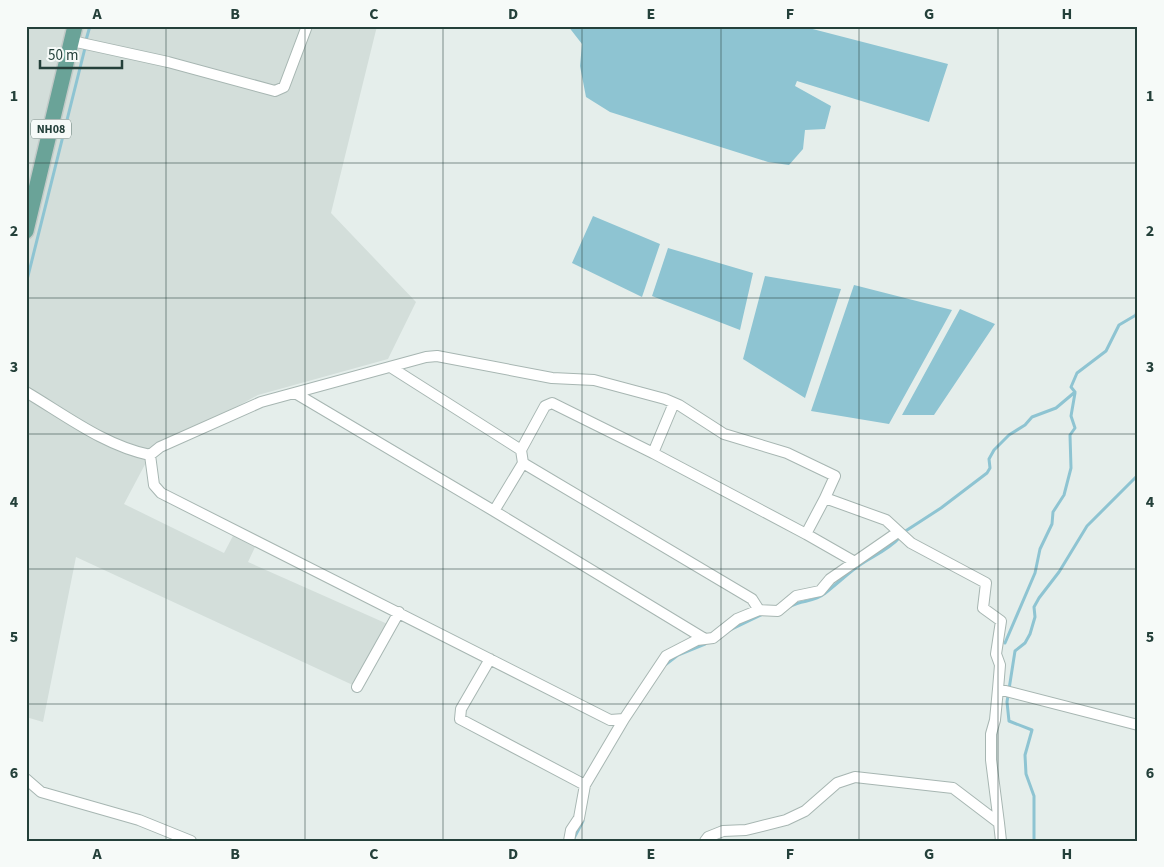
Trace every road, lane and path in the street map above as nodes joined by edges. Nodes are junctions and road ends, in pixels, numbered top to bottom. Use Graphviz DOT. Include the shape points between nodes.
graph roads {
  1 [pos="307,26"];
  2 [pos="73,33"];
  3 [pos="26,231"];
  4 [pos="392,368"];
  5 [pos="26,392"];
  6 [pos="295,393"];
  7 [pos="674,403"];
  8 [pos="521,450"];
  9 [pos="654,453"];
  10 [pos="150,455"];
  11 [pos="522,463"];
  12 [pos="825,498"];
  13 [pos="494,510"];
  14 [pos="898,532"];
  15 [pos="806,534"];
  16 [pos="855,562"];
  17 [pos="759,610"];
  18 [pos="399,612"];
  19 [pos="705,639"];
  20 [pos="490,659"];
  21 [pos="357,687"];
  22 [pos="1005,691"];
  23 [pos="624,719"];
  24 [pos="1138,725"];
  25 [pos="26,779"];
  26 [pos="585,785"];
  27 [pos="999,823"];
  28 [pos="191,841"];
  29 [pos="569,841"];
  30 [pos="705,841"];
  31 [pos="1001,841"];
  1 -- 2 [label="street" via="284,87 275,91"];
  2 -- 3 [label="main road, NH08"];
  4 -- 6 [label="street"];
  4 -- 7 [label="street" via="410,360 437,356 552,378 594,380"];
  4 -- 8 [label="street"];
  5 -- 10 [label="street" via="129,451"];
  6 -- 10 [label="street" via="261,402 160,447"];
  6 -- 13 [label="street"];
  7 -- 9 [label="street"];
  7 -- 12 [label="street" via="724,434 787,453 835,476"];
  8 -- 9 [label="street" via="545,406 552,403"];
  8 -- 11 [label="street"];
  9 -- 15 [label="street"];
  10 -- 18 [label="street" via="154,485 162,493"];
  11 -- 13 [label="street"];
  11 -- 17 [label="street" via="752,599"];
  12 -- 14 [label="street" via="886,520"];
  12 -- 15 [label="street"];
  13 -- 19 [label="street"];
  14 -- 16 [label="street"];
  14 -- 22 [label="street" via="911,543 986,583 982,608 1001,621 996,654"];
  15 -- 16 [label="street"];
  16 -- 17 [label="street" via="820,590 796,596 778,611"];
  17 -- 19 [label="street" via="737,619 713,638"];
  18 -- 20 [label="street"];
  18 -- 21 [label="street"];
  19 -- 23 [label="street" via="666,656"];
  20 -- 23 [label="street" via="610,720"];
  20 -- 26 [label="street" via="461,709 460,719"];
  22 -- 24 [label="street"];
  22 -- 27 [label="street" via="991,734"];
  23 -- 26 [label="street"];
  25 -- 28 [label="street" via="41,792 139,820"];
  26 -- 29 [label="street" via="579,818 571,830"];
  27 -- 30 [label="street" via="953,788 855,777 837,783 805,811 786,820 746,830 723,831"];
  27 -- 31 [label="street"];
}
